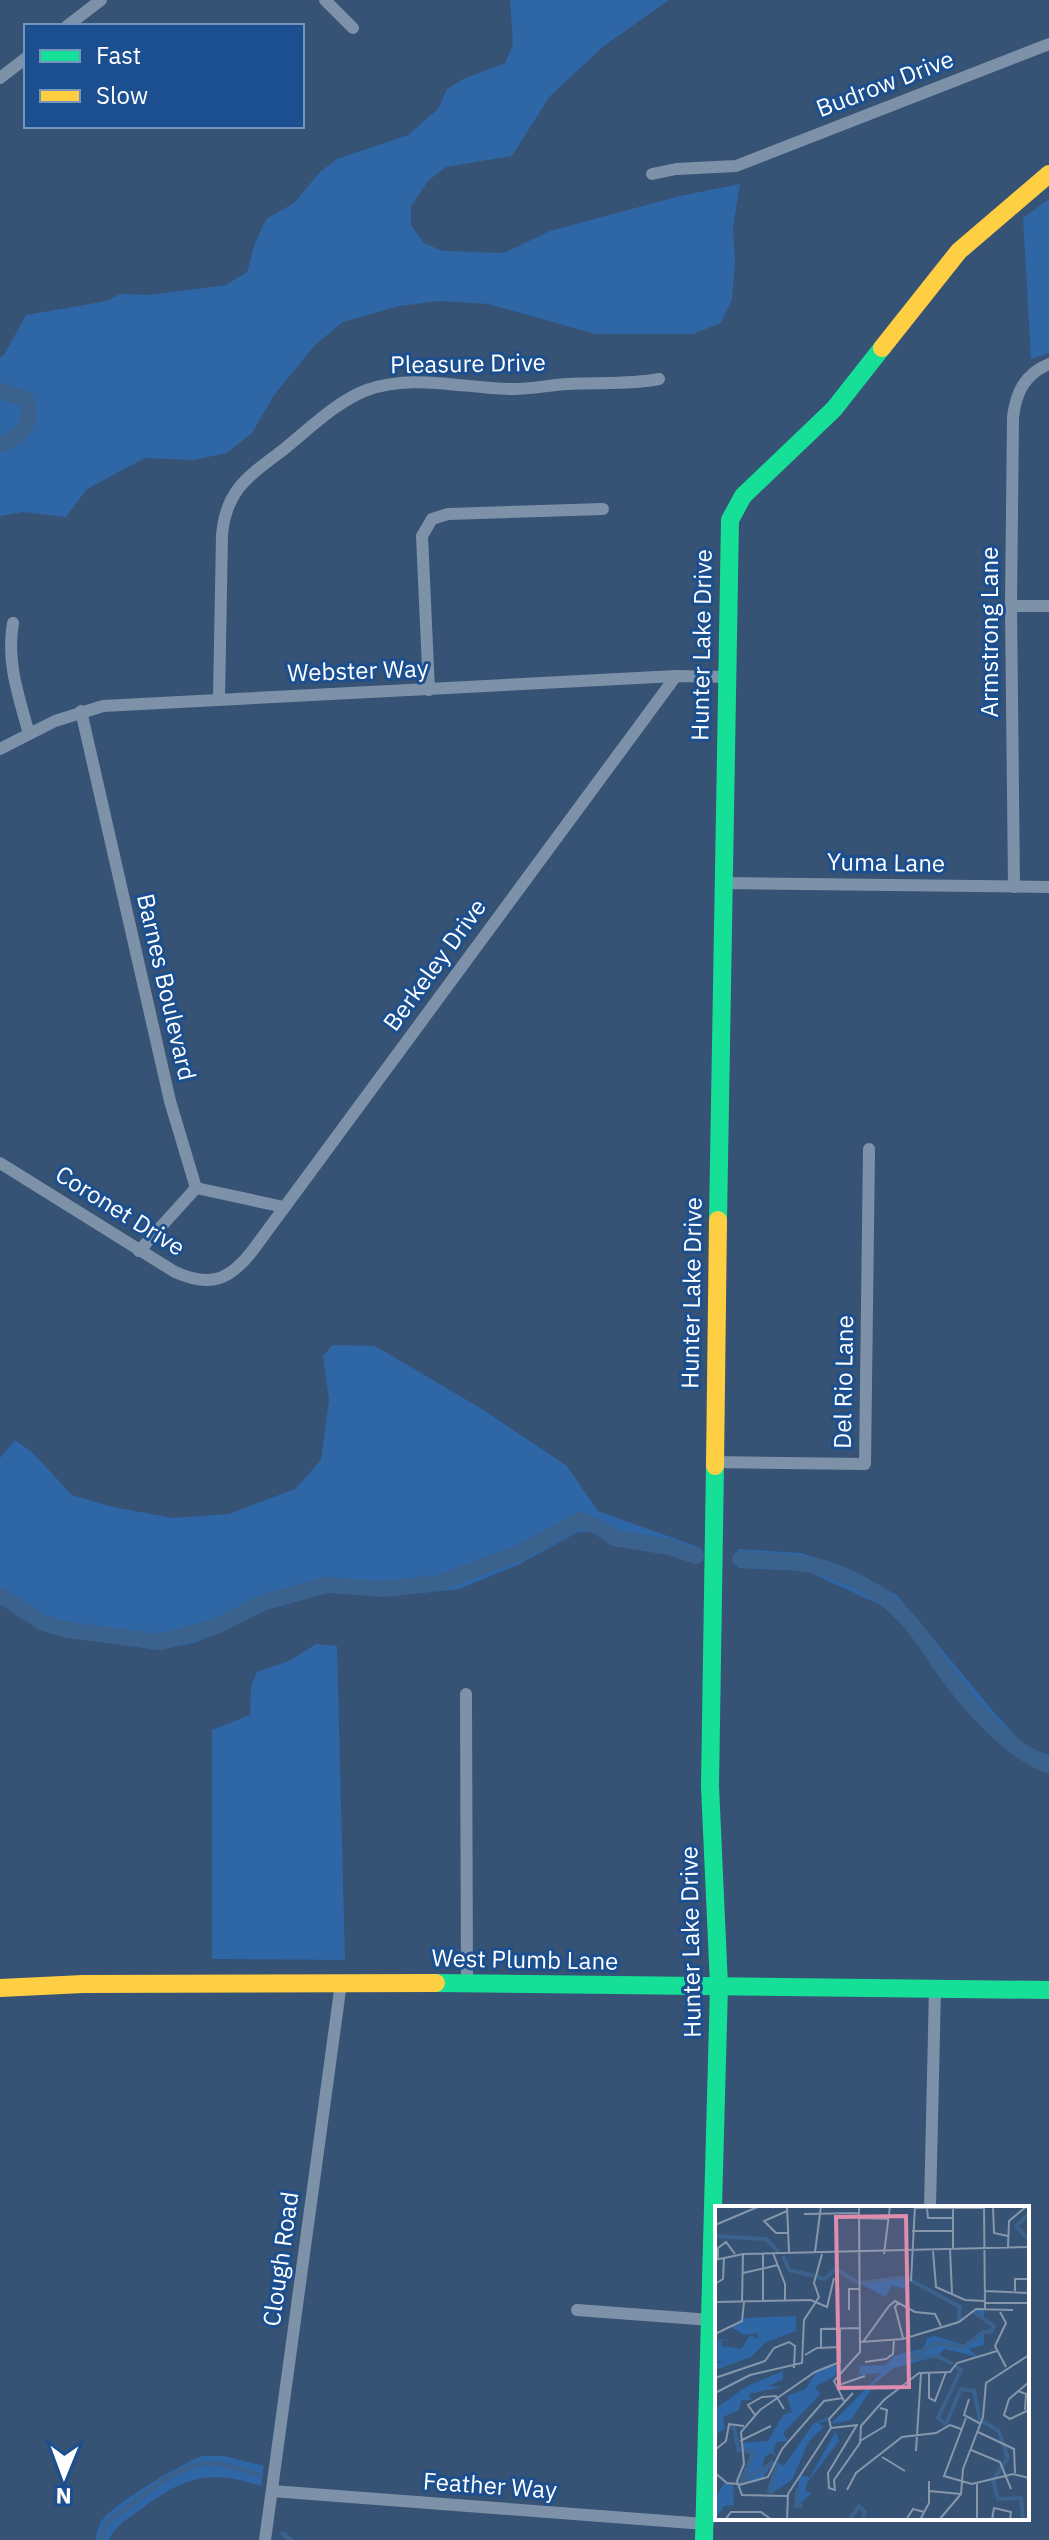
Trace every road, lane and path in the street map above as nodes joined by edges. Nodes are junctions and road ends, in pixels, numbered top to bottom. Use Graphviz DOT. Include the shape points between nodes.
graph roads {
  1 [pos="101,0"];
  2 [pos="325,0"];
  3 [pos="70,24"];
  4 [pos="353,28"];
  5 [pos="1049,44"];
  6 [pos="24,60"];
  7 [pos="0,78"];
  8 [pos="652,174"];
  9 [pos="1049,174"];
  10 [pos="1049,364"];
  11 [pos="659,379"];
  12 [pos="603,509"];
  13 [pos="1011,606"];
  14 [pos="1049,606"];
  15 [pos="13,623"];
  16 [pos="676,676"];
  17 [pos="727,677"];
  18 [pos="429,690"];
  19 [pos="219,698"];
  20 [pos="81,711"];
  21 [pos="29,734"];
  22 [pos="0,749"];
  23 [pos="723,883"];
  24 [pos="1014,887"];
  25 [pos="1049,887"];
  26 [pos="869,1149"];
  27 [pos="0,1163"];
  28 [pos="196,1188"];
  29 [pos="284,1207"];
  30 [pos="139,1251"];
  31 [pos="713,1462"];
  32 [pos="466,1694"];
  33 [pos="341,1983"];
  34 [pos="467,1983"];
  35 [pos="719,1986"];
  36 [pos="0,1988"];
  37 [pos="935,1988"];
  38 [pos="1049,1990"];
  39 [pos="930,2206"];
  40 [pos="577,2310"];
  41 [pos="711,2320"];
  42 [pos="712,2460"];
  43 [pos="272,2491"];
  44 [pos="704,2532"];
  45 [pos="265,2540"];
  1 -- 3 [label="street"];
  2 -- 4 [label="street"];
  5 -- 8 [label="street, Budrow Drive" via="736,166"];
  6 -- 7 [label="street"];
  9 -- 17 [label="street, Hunter Lake Drive" via="959,251 834,409 743,496 728,534"];
  10 -- 13 [label="street, Armstrong Lane" via="1026,379 1013,417"];
  11 -- 19 [label="street, Pleasure Drive" via="515,390 395,384 366,390 334,410 249,476 233,492 223,517"];
  12 -- 18 [label="street" via="448,514 432,519 422,536"];
  13 -- 14 [label="street"];
  13 -- 24 [label="street, Armstrong Lane"];
  15 -- 21 [label="street" via="11,665"];
  16 -- 17 [label="street, Webster Way"];
  16 -- 18 [label="street, Webster Way"];
  16 -- 29 [label="street, Berkeley Drive"];
  17 -- 23 [label="street, Hunter Lake Drive"];
  18 -- 19 [label="street, Webster Way"];
  19 -- 20 [label="street, Webster Way"];
  20 -- 21 [label="street, Webster Way"];
  20 -- 28 [label="street, Barnes Boulevard" via="170,1101"];
  21 -- 22 [label="street, Webster Way"];
  23 -- 24 [label="street, Yuma Lane"];
  23 -- 31 [label="street, Hunter Lake Drive"];
  24 -- 25 [label="street, Yuma Lane"];
  26 -- 31 [label="street, Del Rio Lane" via="865,1464"];
  27 -- 30 [label="street, Coronet Drive"];
  28 -- 29 [label="street"];
  28 -- 30 [label="street"];
  29 -- 30 [label="street, Coronet Drive" via="244,1262 223,1278 189,1278"];
  31 -- 35 [label="street, Hunter Lake Drive" via="710,1786"];
  32 -- 34 [label="street"];
  33 -- 34 [label="street, West Plumb Lane"];
  33 -- 36 [label="street, West Plumb Lane"];
  33 -- 43 [label="street, Clough Road"];
  34 -- 35 [label="street, West Plumb Lane"];
  35 -- 37 [label="street, West Plumb Lane"];
  35 -- 41 [label="street, Hunter Lake Drive"];
  37 -- 38 [label="street, West Plumb Lane"];
  37 -- 39 [label="street"];
  40 -- 41 [label="street"];
  41 -- 42 [label="street, Hunter Lake Drive"];
  42 -- 44 [label="street, Hunter Lake Drive"];
  43 -- 44 [label="street, Feather Way"];
  43 -- 45 [label="street, Clough Road"];
}
